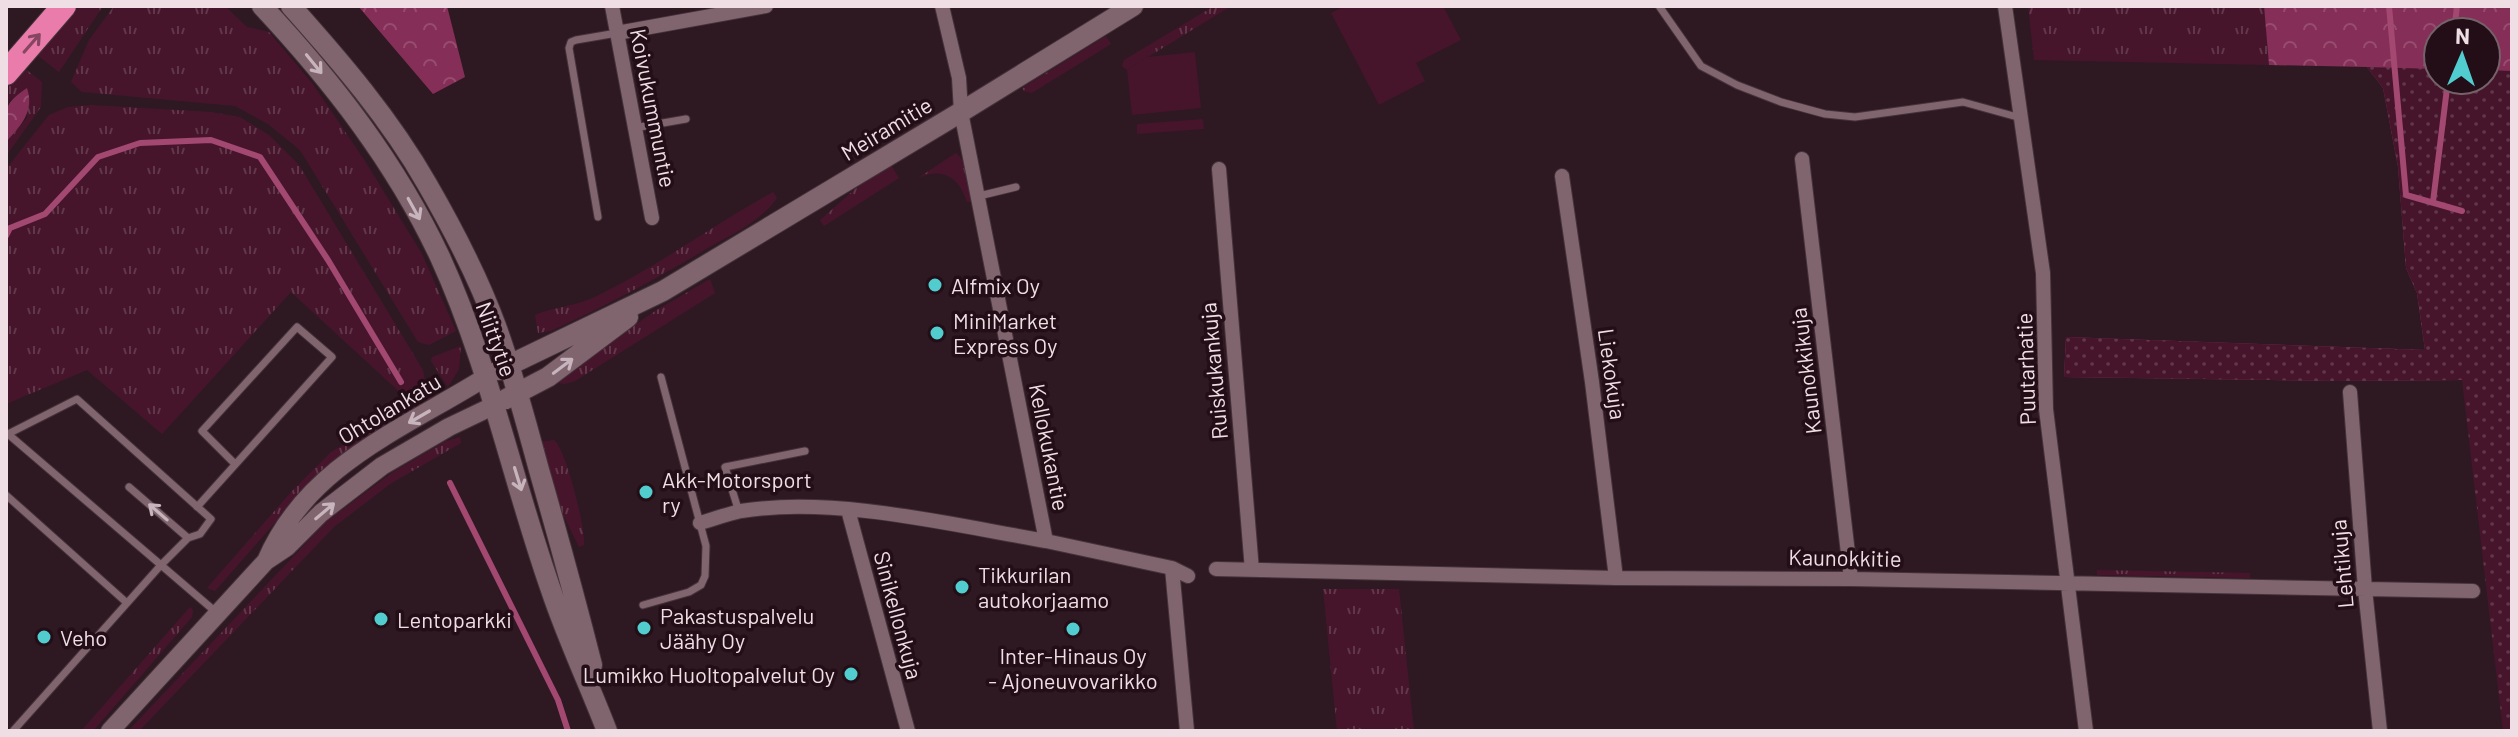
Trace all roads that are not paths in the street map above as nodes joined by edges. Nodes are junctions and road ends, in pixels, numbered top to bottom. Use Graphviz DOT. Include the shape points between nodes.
graph roads {
  1 [pos="64,6"];
  2 [pos="262,6"];
  3 [pos="291,6"];
  4 [pos="612,6"];
  5 [pos="766,6"];
  6 [pos="942,6"];
  7 [pos="1133,6"];
  8 [pos="1659,6"];
  9 [pos="2005,6"];
  10 [pos="617,33"];
  11 [pos="6,73"];
  12 [pos="961,112"];
  13 [pos="2021,118"];
  14 [pos="686,119"];
  15 [pos="634,128"];
  16 [pos="1802,159"];
  17 [pos="1219,169"];
  18 [pos="1562,176"];
  19 [pos="1016,187"];
  20 [pos="979,196"];
  21 [pos="598,217"];
  22 [pos="652,218"];
  23 [pos="663,291"];
  24 [pos="509,365"];
  25 [pos="486,377"];
  26 [pos="661,377"];
  27 [pos="2350,392"];
  28 [pos="518,393"];
  29 [pos="495,405"];
  30 [pos="46,415"];
  31 [pos="55,423"];
  32 [pos="7,434"];
  33 [pos="805,451"];
  34 [pos="235,464"];
  35 [pos="129,487"];
  36 [pos="6,495"];
  37 [pos="197,507"];
  38 [pos="848,510"];
  39 [pos="739,512"];
  40 [pos="700,523"];
  41 [pos="188,538"];
  42 [pos="1046,541"];
  43 [pos="266,561"];
  44 [pos="161,565"];
  45 [pos="1172,568"];
  46 [pos="1216,569"];
  47 [pos="1252,570"];
  48 [pos="1188,576"];
  49 [pos="1616,578"];
  50 [pos="1851,579"];
  51 [pos="2068,583"];
  52 [pos="2365,589"];
  53 [pos="2473,591"];
  54 [pos="127,603"];
  55 [pos="643,605"];
  56 [pos="219,614"];
  57 [pos="13,731"];
  58 [pos="110,731"];
  59 [pos="607,731"];
  60 [pos="908,731"];
  61 [pos="1187,731"];
  62 [pos="2086,731"];
  63 [pos="2380,731"];
  11 -- 1 [label="highway, one-way"];
  2 -- 25 [label="main road, Niittytie, one-way" via="381,153 439,255"];
  3 -- 24 [label="main road, Niittytie" via="391,127 426,182 463,251"];
  4 -- 10 [label="street, Koivukummuntie"];
  5 -- 10 [label="street"];
  6 -- 12 [label="street, Kellokukantie" via="959,78"];
  7 -- 12 [label="main road, Meiramitie"];
  8 -- 13 [label="lane" via="1701,66 1781,102 1855,117 1963,102"];
  9 -- 13 [label="street, Puutarhatie"];
  10 -- 15 [label="street, Koivukummuntie"];
  10 -- 21 [label="lane" via="576,40 569,48"];
  12 -- 20 [label="street, Kellokukantie"];
  12 -- 23 [label="main road, Meiramitie"];
  13 -- 51 [label="street, Puutarhatie" via="2043,273 2046,409"];
  14 -- 15 [label="lane"];
  15 -- 22 [label="street, Koivukummuntie"];
  16 -- 50 [label="street, Kaunokkikuja"];
  17 -- 47 [label="street, Ruiskukankuja"];
  18 -- 49 [label="street, Liekokuja"];
  19 -- 20 [label="lane"];
  20 -- 42 [label="street, Kellokukantie"];
  23 -- 24 [label="main road, Meiramitie"];
  28 -- 23 [label="main road, Meiramitie, one-way" via="548,377"];
  24 -- 25 [label="main road, Meiramitie"];
  24 -- 28 [label="main road, Niittytie"];
  25 -- 29 [label="main road, Niittytie"];
  25 -- 43 [label="street, Ohtolankatu, one-way" via="331,473 276,538"];
  26 -- 40 [label="lane"];
  27 -- 52 [label="street, Lehtikuja"];
  28 -- 29 [label="main road, Meiramitie"];
  28 -- 59 [label="main road, Niittytie"];
  43 -- 29 [label="street, Ohtolankatu, one-way" via="382,466"];
  29 -- 59 [label="main road, Niittytie, one-way" via="551,591"];
  30 -- 31 [label="lane"];
  30 -- 32 [label="lane"];
  30 -- 37 [label="lane" via="77,399"];
  32 -- 44 [label="lane"];
  33 -- 39 [label="lane" via="725,467"];
  34 -- 34 [label="lane" via="332,357 297,327 202,431"];
  34 -- 37 [label="lane"];
  41 -- 35 [label="lane, one-way"];
  36 -- 54 [label="lane"];
  37 -- 41 [label="lane" via="211,519 200,534"];
  38 -- 39 [label="street, Kellokukantie"];
  38 -- 42 [label="street, Kellokukantie"];
  38 -- 60 [label="street, Sinikellonkuja"];
  39 -- 40 [label="street, Kellokukantie"];
  40 -- 55 [label="lane" via="706,546 701,585"];
  41 -- 44 [label="lane"];
  42 -- 45 [label="street"];
  43 -- 56 [label="street, Ohtolankatu"];
  44 -- 54 [label="lane"];
  44 -- 56 [label="lane"];
  45 -- 48 [label="street"];
  45 -- 61 [label="street"];
  46 -- 47 [label="street, Kaunokkitie"];
  47 -- 49 [label="street, Kaunokkitie"];
  49 -- 50 [label="street, Kaunokkitie"];
  50 -- 51 [label="street, Kaunokkitie"];
  51 -- 52 [label="street, Kaunokkitie"];
  51 -- 62 [label="street, Puutarhatie"];
  52 -- 53 [label="street, Kaunokkitie"];
  52 -- 63 [label="street, Lehtikuja"];
  54 -- 57 [label="lane"];
  56 -- 58 [label="street, Ohtolankatu"];
}
